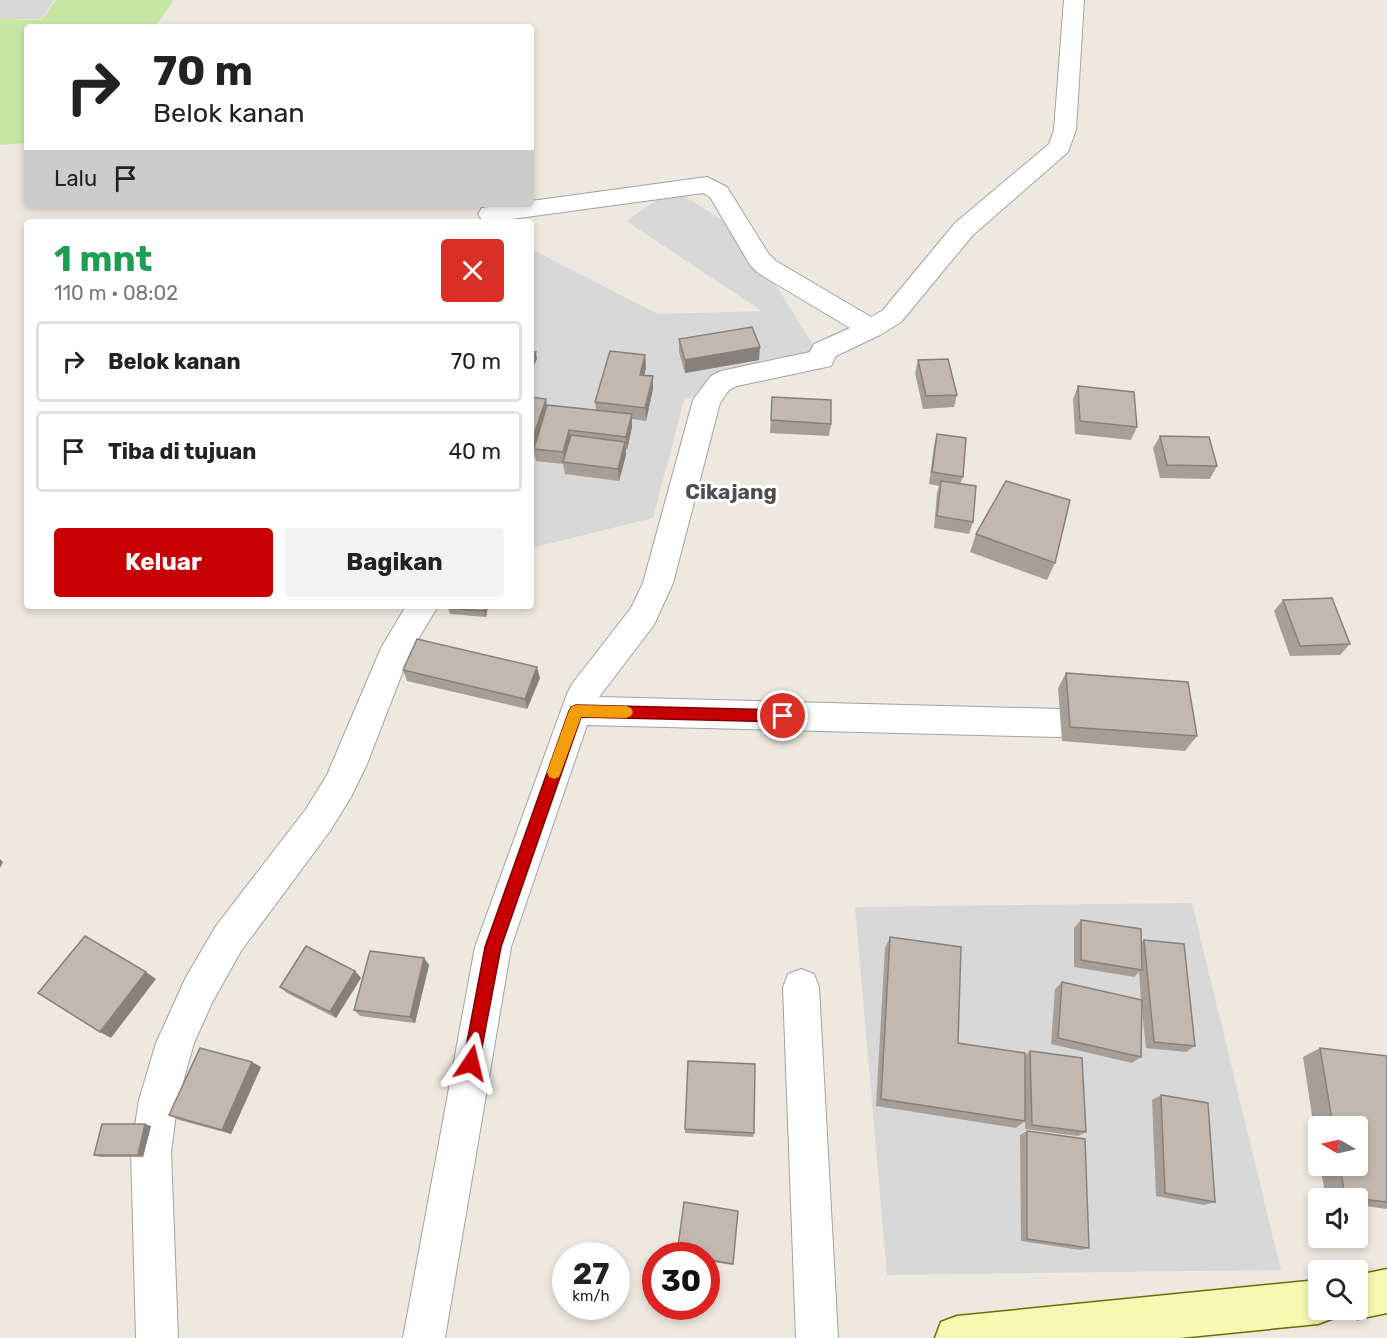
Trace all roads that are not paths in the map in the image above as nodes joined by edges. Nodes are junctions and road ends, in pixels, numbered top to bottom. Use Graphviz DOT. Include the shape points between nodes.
graph roads {
  1 [pos="1074,0"];
  2 [pos="490,214"];
  3 [pos="871,329"];
  4 [pos="421,609"];
  5 [pos="576,711"];
  6 [pos="1060,723"];
  7 [pos="801,987"];
  8 [pos="1387,1291"];
  9 [pos="1368,1295"];
  10 [pos="1308,1303"];
  11 [pos="157,1338"];
  12 [pos="424,1338"];
  13 [pos="817,1338"];
  14 [pos="957,1338"];
  1 -- 3 [label="street" via="1065,130 1060,147 964,229 899,308"];
  2 -- 3 [label="street" via="707,185 718,192 767,267"];
  3 -- 5 [label="street" via="823,351 822,359 730,378 712,391 658,583 637,625 583,694"];
  4 -- 11 [label="street" via="397,646 338,788 244,915 196,992 177,1036 153,1130"];
  5 -- 6 [label="street"];
  5 -- 12 [label="street" via="491,957"];
  7 -- 13 [label="street"];
  8 -- 9 [label="street"];
  10 -- 14 [label="street"];
}
